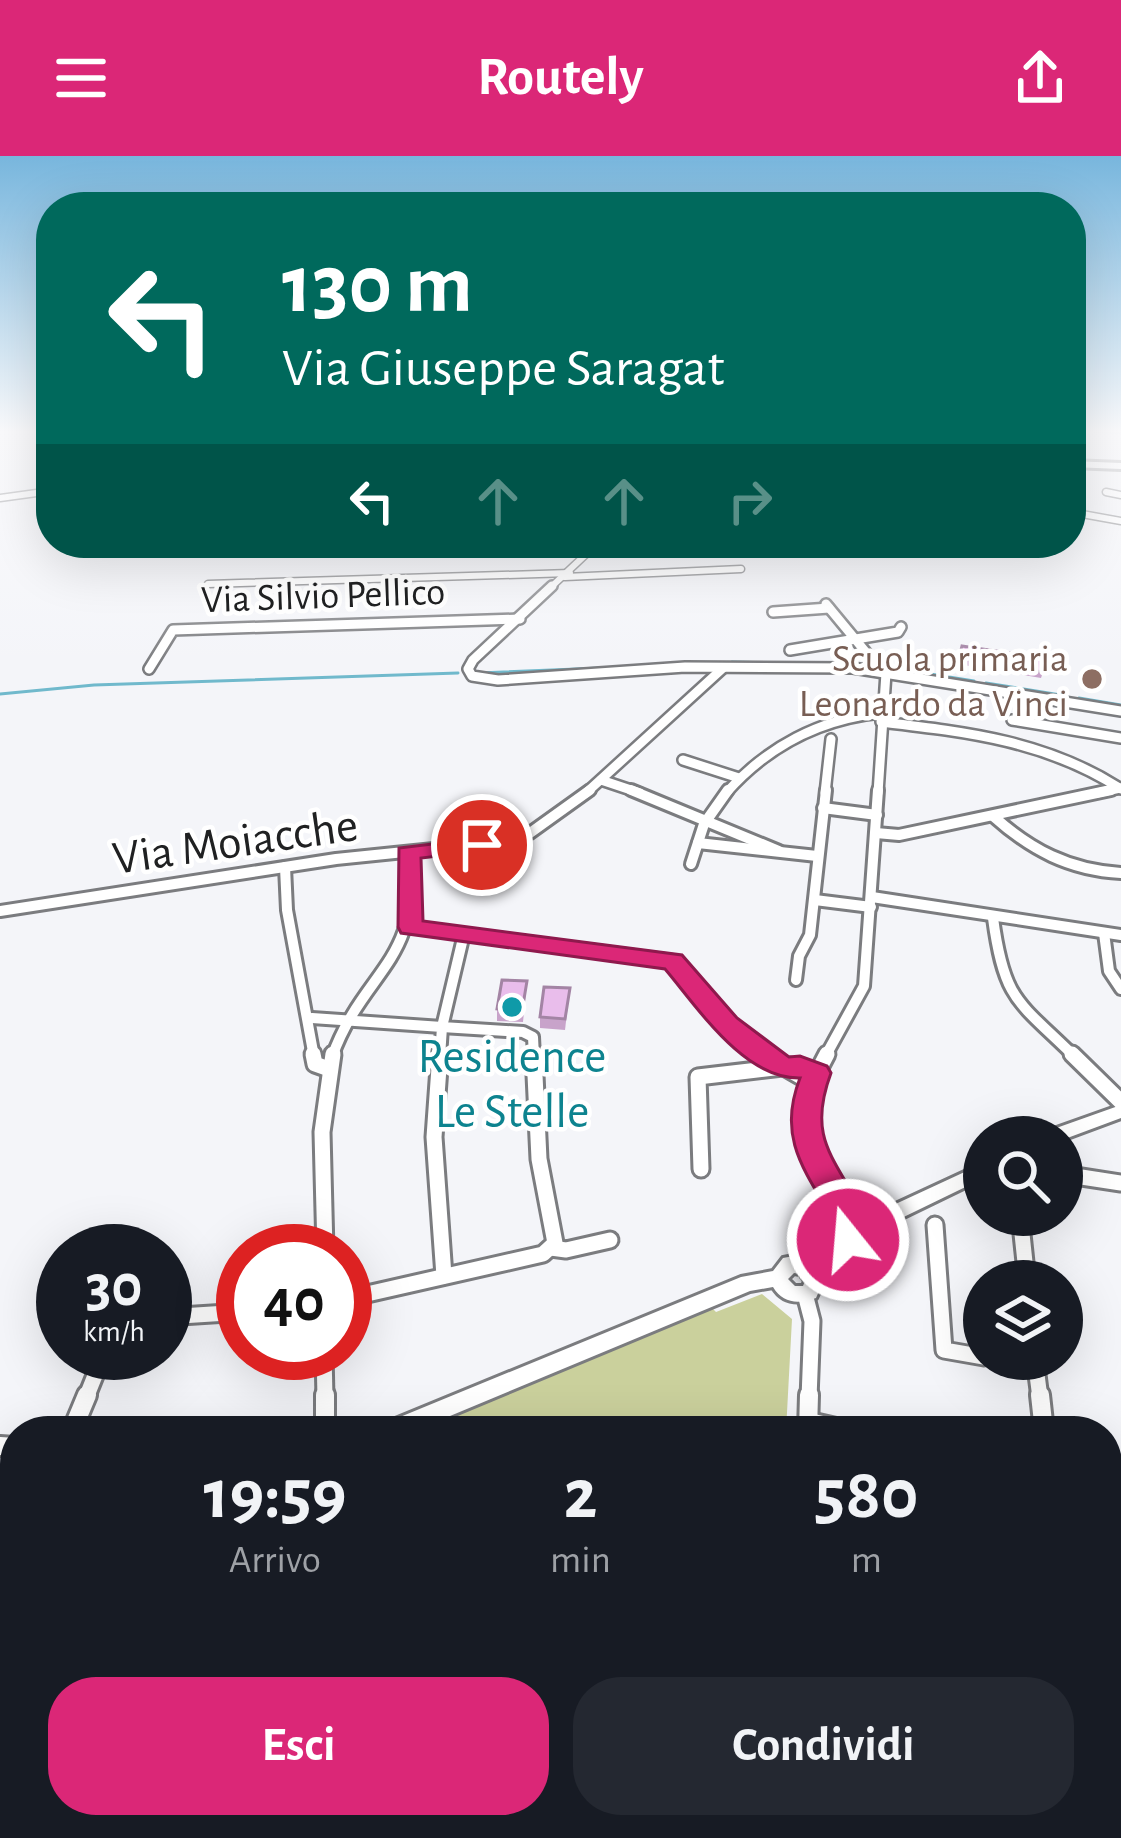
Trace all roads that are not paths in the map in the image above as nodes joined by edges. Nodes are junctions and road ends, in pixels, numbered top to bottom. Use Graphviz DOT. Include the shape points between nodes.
graph roads {
  1 [pos="1086,515"];
  2 [pos="1121,521"];
  3 [pos="584,558"];
  4 [pos="741,569"];
  5 [pos="568,575"];
  6 [pos="208,584"];
  7 [pos="773,612"];
  8 [pos="520,620"];
  9 [pos="901,627"];
  10 [pos="854,638"];
  11 [pos="790,650"];
  12 [pos="149,669"];
  13 [pos="880,671"];
  14 [pos="716,672"];
  15 [pos="1121,712"];
  16 [pos="881,717"];
  17 [pos="1012,720"];
  18 [pos="1121,738"];
  19 [pos="831,739"];
  20 [pos="683,760"];
  21 [pos="739,778"];
  22 [pos="601,780"];
  23 [pos="1121,788"];
  24 [pos="823,808"];
  25 [pos="877,814"];
  26 [pos="993,816"];
  27 [pos="707,818"];
  28 [pos="876,833"];
  29 [pos="698,843"];
  30 [pos="779,850"];
  31 [pos="408,853"];
  32 [pos="818,856"];
  33 [pos="691,864"];
  34 [pos="285,867"];
  35 [pos="1121,873"];
  36 [pos="815,900"];
  37 [pos="872,902"];
  38 [pos="0,911"];
  39 [pos="993,918"];
  40 [pos="410,927"];
  41 [pos="1104,933"];
  42 [pos="464,934"];
  43 [pos="1121,935"];
  44 [pos="796,980"];
  45 [pos="1121,989"];
  46 [pos="312,1018"];
  47 [pos="349,1020"];
  48 [pos="442,1027"];
  49 [pos="329,1069"];
  50 [pos="783,1069"];
  51 [pos="814,1078"];
  52 [pos="1119,1100"];
  53 [pos="1083,1120"];
  54 [pos="701,1169"];
  55 [pos="1083,1177"];
  56 [pos="963,1180"];
  57 [pos="1121,1183"];
  58 [pos="843,1221"];
  59 [pos="326,1224"];
  60 [pos="871,1224"];
  61 [pos="935,1225"];
  62 [pos="610,1240"];
  63 [pos="856,1243"];
  64 [pos="551,1248"];
  65 [pos="798,1264"];
  66 [pos="445,1276"];
  67 [pos="778,1278"];
  68 [pos="810,1287"];
  69 [pos="372,1293"];
  70 [pos="963,1354"];
  71 [pos="93,1380"];
  72 [pos="325,1380"];
  73 [pos="1038,1380"];
  74 [pos="78,1416"];
  75 [pos="325,1416"];
  76 [pos="426,1416"];
  77 [pos="808,1416"];
  78 [pos="1042,1416"];
  1 -- 2 [label="street"];
  3 -- 5 [label="street, Via Silvio Pellico"];
  4 -- 5 [label="street, Via Silvio Pellico"];
  5 -- 6 [label="street, Via Silvio Pellico"];
  5 -- 8 [label="street, Via Silvio Pellico"];
  7 -- 10 [label="street" via="828,606"];
  8 -- 12 [label="street, Via Silvio Pellico" via="181,629"];
  8 -- 14 [label="street, Via Silvio Pellico" via="473,660 472,676"];
  9 -- 10 [label="street"];
  10 -- 11 [label="street"];
  10 -- 13 [label="street"];
  13 -- 14 [label="street"];
  13 -- 15 [label="street"];
  13 -- 16 [label="street"];
  14 -- 22 [label="street, Via Moiacche"];
  16 -- 21 [label="street" via="825,726"];
  16 -- 23 [label="street" via="1029,742 1069,755"];
  16 -- 25 [label="street"];
  17 -- 18 [label="street"];
  19 -- 24 [label="street"];
  20 -- 21 [label="street"];
  21 -- 27 [label="street"];
  22 -- 27 [label="street"];
  22 -- 31 [label="street, Via Moiacche" via="530,833"];
  23 -- 26 [label="street"];
  24 -- 25 [label="street"];
  24 -- 32 [label="street"];
  25 -- 28 [label="street"];
  26 -- 28 [label="street"];
  26 -- 35 [label="street" via="1032,851 1087,873"];
  27 -- 29 [label="street"];
  27 -- 30 [label="street"];
  28 -- 37 [label="street"];
  29 -- 30 [label="street"];
  29 -- 33 [label="street"];
  30 -- 32 [label="street"];
  31 -- 34 [label="street, Via Moiacche"];
  31 -- 40 [label="street"];
  32 -- 36 [label="street"];
  34 -- 38 [label="street, Via Moiacche"];
  34 -- 49 [label="street" via="304,1017 315,1064"];
  36 -- 37 [label="street"];
  36 -- 44 [label="street"];
  37 -- 39 [label="street"];
  37 -- 51 [label="street" via="864,986"];
  39 -- 41 [label="street"];
  39 -- 52 [label="street" via="1009,992"];
  40 -- 42 [label="street"];
  40 -- 47 [label="street"];
  41 -- 43 [label="street"];
  41 -- 45 [label="street" via="1109,971"];
  42 -- 48 [label="street"];
  42 -- 50 [label="street" via="673,961 728,1024"];
  46 -- 47 [label="street"];
  47 -- 48 [label="street"];
  47 -- 49 [label="street"];
  48 -- 64 [label="street" via="531,1036"];
  48 -- 66 [label="street" via="434,1137"];
  49 -- 59 [label="street"];
  50 -- 51 [label="street"];
  50 -- 54 [label="street" via="698,1077"];
  51 -- 58 [label="street" via="804,1106 810,1148"];
  52 -- 53 [label="street"];
  55 -- 57 [label="street"];
  56 -- 60 [label="street"];
  58 -- 60 [label="street" via="861,1216"];
  58 -- 63 [label="street"];
  58 -- 65 [label="street" via="825,1249"];
  60 -- 63 [label="street" via="870,1239"];
  61 -- 70 [label="street" via="944,1351"];
  62 -- 64 [label="street"];
  63 -- 68 [label="street" via="830,1254"];
  64 -- 66 [label="street"];
  65 -- 67 [label="street" via="783,1266"];
  65 -- 68 [label="street"];
  66 -- 69 [label="street"];
  67 -- 68 [label="street" via="788,1292"];
  67 -- 76 [label="street" via="748,1283"];
  68 -- 77 [label="street"];
  71 -- 74 [label="street"];
  72 -- 75 [label="street"];
  73 -- 78 [label="street"];
}
